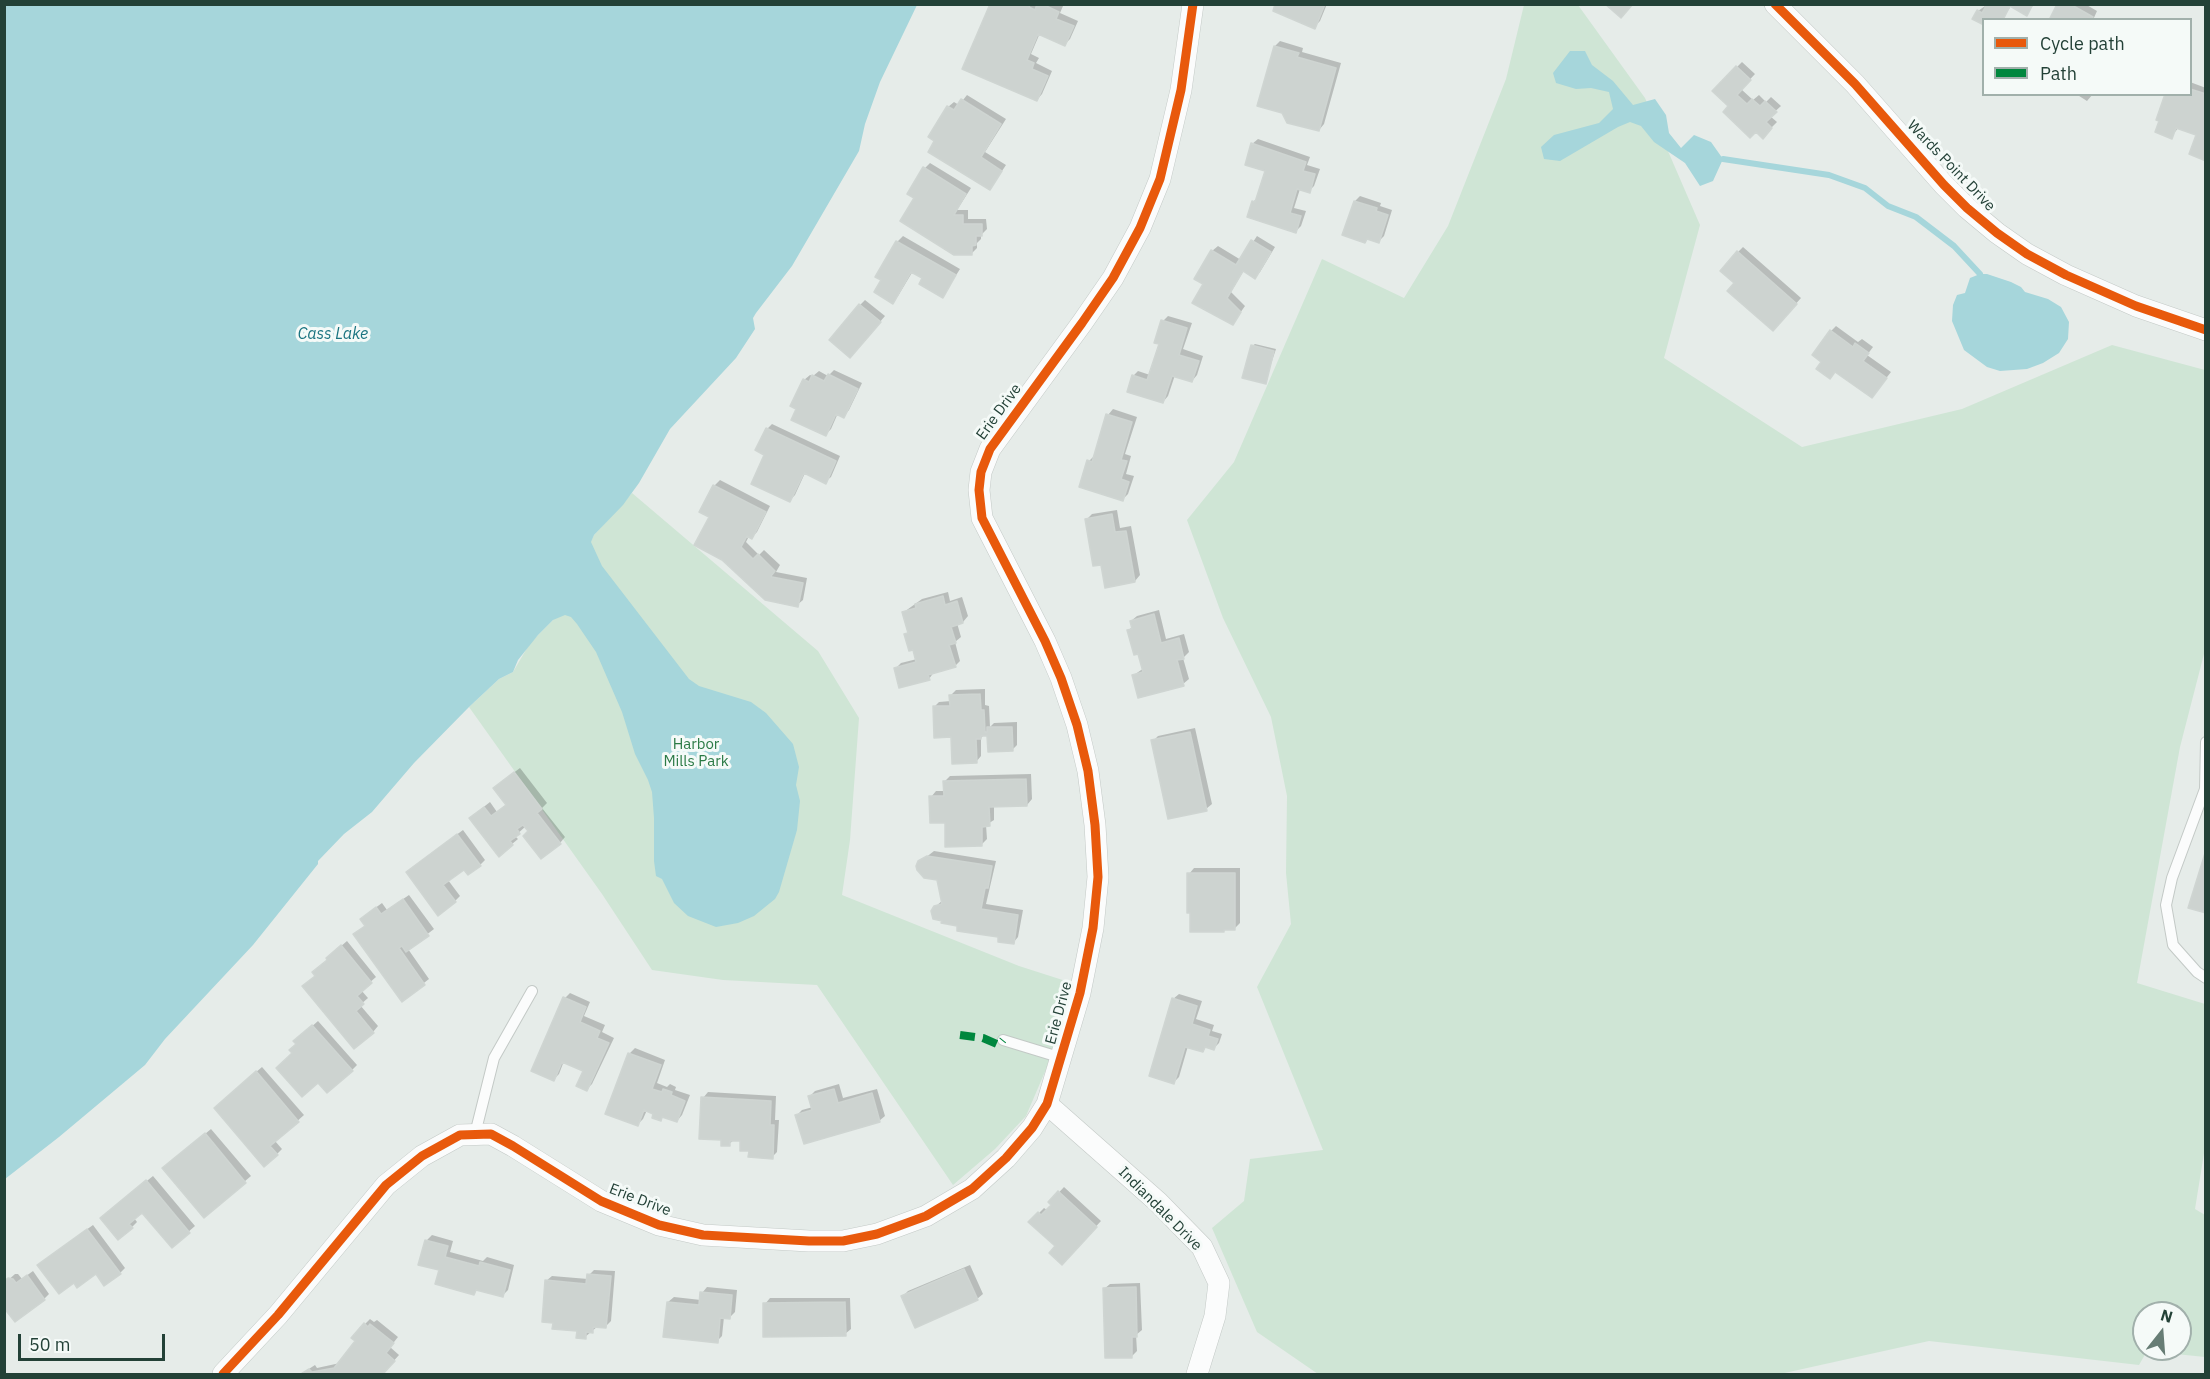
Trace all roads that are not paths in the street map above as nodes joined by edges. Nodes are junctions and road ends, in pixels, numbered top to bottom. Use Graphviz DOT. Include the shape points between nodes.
graph roads {
  1 [pos="1193,4"];
  2 [pos="1775,4"];
  3 [pos="2205,330"];
  4 [pos="2205,742"];
  5 [pos="2205,978"];
  6 [pos="532,991"];
  7 [pos="1003,1040"];
  8 [pos="1062,1058"];
  9 [pos="1047,1104"];
  10 [pos="475,1134"];
  11 [pos="223,1374"];
  12 [pos="1197,1374"];
  1 -- 8 [label="street, Erie Drive" via="1181,90 1163,168 1140,228 1113,278 990,449 981,472 982,518 1061,678 1088,771 1098,877 1093,928"];
  2 -- 3 [label="street, Wards Point Drive" via="1854,84 1944,185 1997,233 2066,275"];
  4 -- 5 [label="lane" via="2205,789 2166,905 2173,945"];
  6 -- 10 [label="lane" via="494,1059"];
  7 -- 8 [label="lane"];
  8 -- 9 [label="street, Erie Drive"];
  9 -- 10 [label="street, Erie Drive" via="1006,1158 972,1189 926,1216 877,1234 843,1241 703,1235 659,1225 601,1201 491,1134"];
  9 -- 12 [label="street, Indiandale Drive" via="1158,1202 1202,1247 1219,1282 1215,1316"];
  10 -- 11 [label="street, Erie Drive" via="460,1135 422,1156 386,1185 278,1315"];
}
